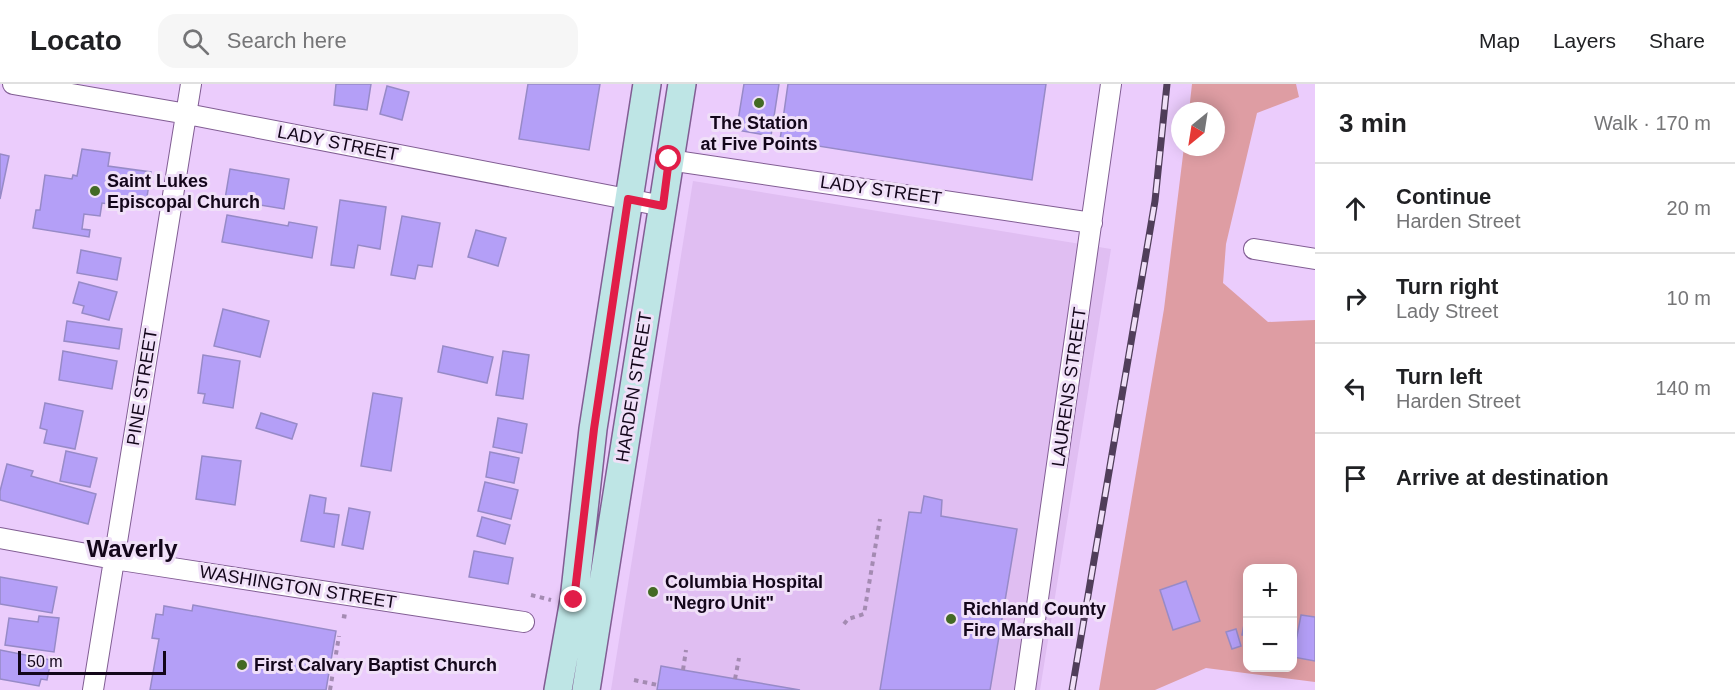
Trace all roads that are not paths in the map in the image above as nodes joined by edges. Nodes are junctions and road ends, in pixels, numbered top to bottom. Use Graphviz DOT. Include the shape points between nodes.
graph roads {
  1 [pos="14,84"];
  2 [pos="191,84"];
  3 [pos="647,84"];
  4 [pos="682,84"];
  5 [pos="1112,84"];
  6 [pos="187,114"];
  7 [pos="669,159"];
  8 [pos="628,199"];
  9 [pos="663,206"];
  10 [pos="1092,223"];
  11 [pos="1254,249"];
  12 [pos="1315,259"];
  13 [pos="0,538"];
  14 [pos="114,559"];
  15 [pos="524,622"];
  16 [pos="93,690"];
  17 [pos="558,690"];
  18 [pos="585,690"];
  19 [pos="1025,690"];
  1 -- 6 [label="street, LADY STREET"];
  2 -- 6 [label="street, PINE STREET"];
  3 -- 8 [label="main road, HARDEN STREET"];
  4 -- 7 [label="main road, HARDEN STREET"];
  5 -- 10 [label="street, LAURENS STREET"];
  6 -- 8 [label="street, LADY STREET"];
  6 -- 14 [label="street, PINE STREET"];
  7 -- 9 [label="main road, HARDEN STREET"];
  7 -- 10 [label="street, LADY STREET"];
  8 -- 9 [label="street, LADY STREET"];
  8 -- 17 [label="main road, HARDEN STREET" via="594,429 574,600"];
  9 -- 18 [label="main road, HARDEN STREET"];
  10 -- 19 [label="street, LAURENS STREET"];
  11 -- 12 [label="street"];
  13 -- 14 [label="street, WASHINGTON STREET"];
  14 -- 15 [label="street, WASHINGTON STREET"];
  14 -- 16 [label="street, PINE STREET"];
}
